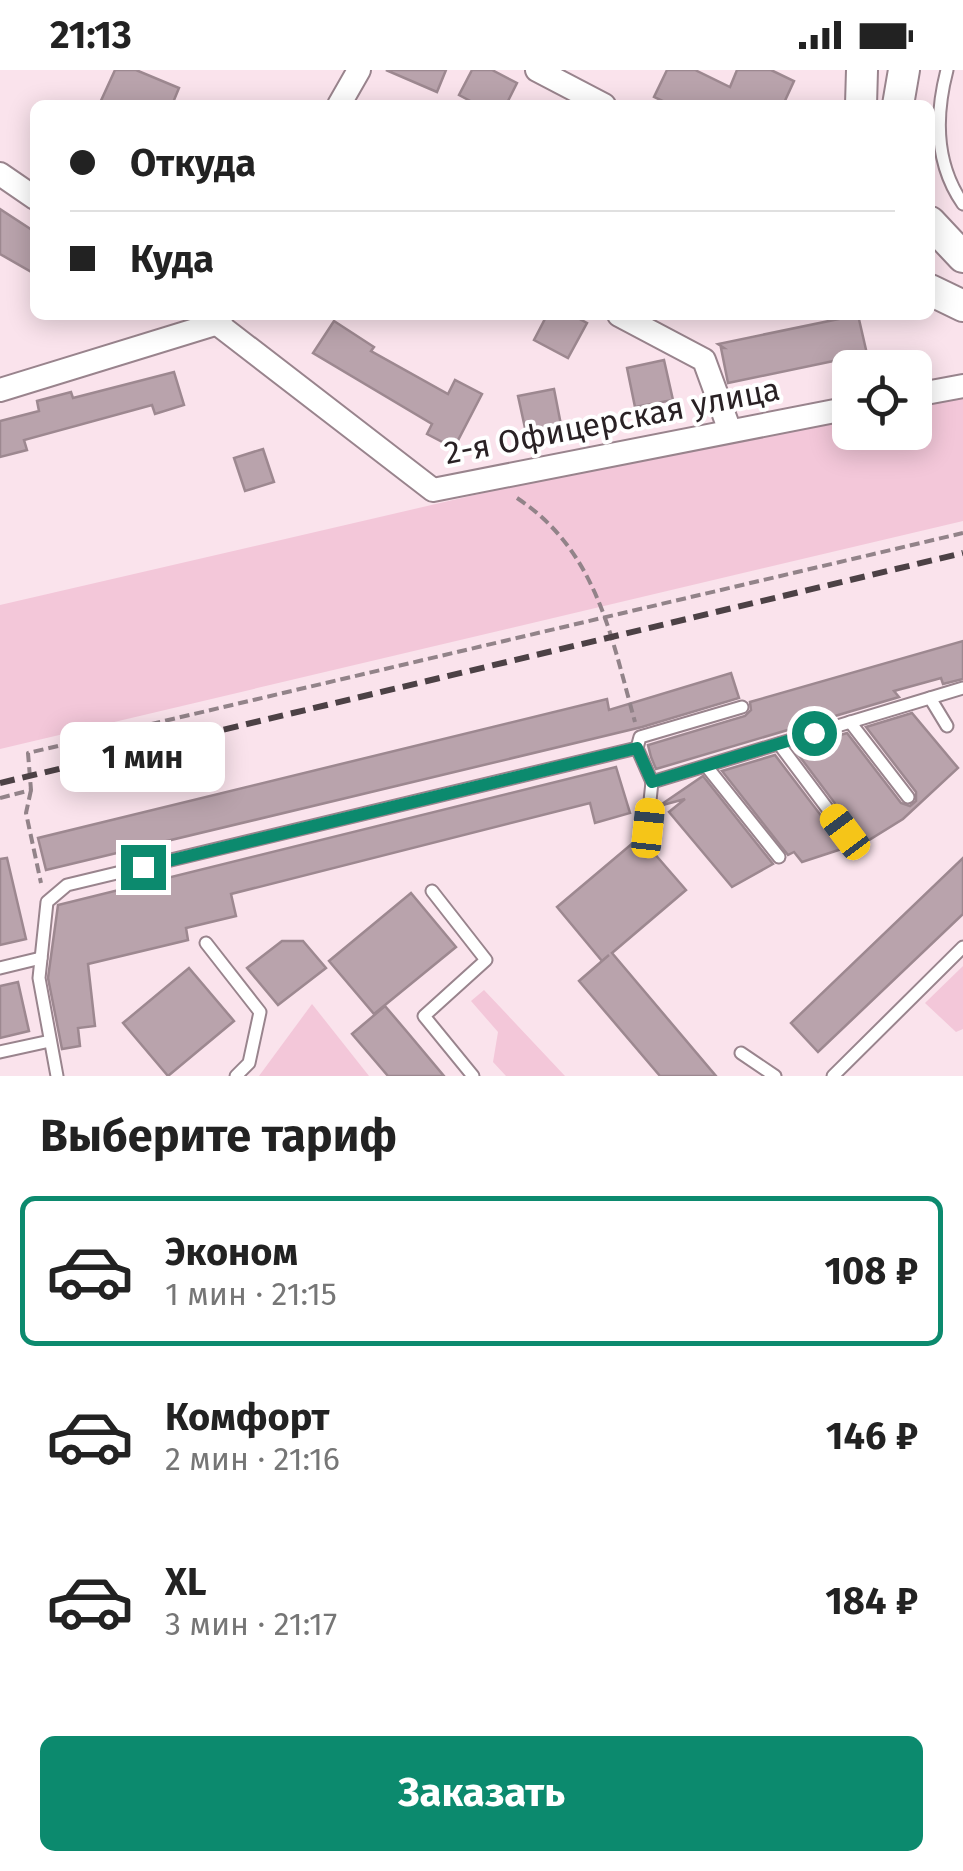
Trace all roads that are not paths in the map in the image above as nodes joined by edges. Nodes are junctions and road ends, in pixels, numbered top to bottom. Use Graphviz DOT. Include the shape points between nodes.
graph roads {
  1 [pos="359,70"];
  2 [pos="536,70"];
  3 [pos="862,70"];
  4 [pos="904,70"];
  5 [pos="948,70"];
  6 [pos="342,100"];
  7 [pos="594,100"];
  8 [pos="862,100"];
  9 [pos="899,100"];
  10 [pos="0,174"];
  11 [pos="30,195"];
  12 [pos="963,204"];
  13 [pos="935,227"];
  14 [pos="963,257"];
  15 [pos="935,292"];
  16 [pos="963,306"];
  17 [pos="209,320"];
  18 [pos="218,320"];
  19 [pos="628,320"];
  20 [pos="963,386"];
  21 [pos="0,390"];
  22 [pos="932,392"];
  23 [pos="832,411"];
  24 [pos="730,430"];
  25 [pos="963,688"];
  26 [pos="930,698"];
  27 [pos="742,707"];
  28 [pos="850,722"];
  29 [pos="947,726"];
  30 [pos="638,743"];
  31 [pos="779,744"];
  32 [pos="707,766"];
  33 [pos="652,782"];
  34 [pos="908,797"];
  35 [pos="648,828"];
  36 [pos="845,832"];
  37 [pos="779,856"];
  38 [pos="432,892"];
  39 [pos="206,943"];
  40 [pos="963,947"];
  41 [pos="41,958"];
  42 [pos="0,968"];
  43 [pos="50,1041"];
  44 [pos="0,1052"];
  45 [pos="741,1052"];
  46 [pos="57,1076"];
  47 [pos="236,1076"];
  48 [pos="474,1076"];
  49 [pos="776,1076"];
  50 [pos="833,1076"];
  1 -- 6 [label="street"];
  2 -- 7 [label="street"];
  3 -- 8 [label="main road"];
  4 -- 9 [label="main road"];
  5 -- 12 [label="lane" via="938,119 941,156"];
  10 -- 11 [label="street"];
  13 -- 14 [label="main road"];
  15 -- 16 [label="main road"];
  17 -- 21 [label="street"];
  18 -- 24 [label="street, 2-я Офицерская улица" via="433,490"];
  19 -- 24 [label="street" via="704,360"];
  20 -- 22 [label="street"];
  23 -- 24 [label="street, 2-я Офицерская улица"];
  25 -- 26 [label="lane"];
  26 -- 28 [label="lane"];
  26 -- 29 [label="lane"];
  27 -- 30 [label="lane"];
  28 -- 31 [label="lane"];
  28 -- 34 [label="lane"];
  30 -- 33 [label="lane"];
  30 -- 41 [label="lane" via="67,885 47,902"];
  31 -- 32 [label="lane"];
  31 -- 36 [label="lane"];
  32 -- 33 [label="lane"];
  32 -- 37 [label="lane"];
  33 -- 35 [label="lane"];
  38 -- 48 [label="lane" via="486,960 424,1016"];
  39 -- 47 [label="lane" via="260,1012 249,1063"];
  40 -- 50 [label="lane"];
  41 -- 42 [label="lane"];
  41 -- 43 [label="lane"];
  43 -- 44 [label="lane"];
  43 -- 46 [label="lane"];
  45 -- 49 [label="lane"];
}
